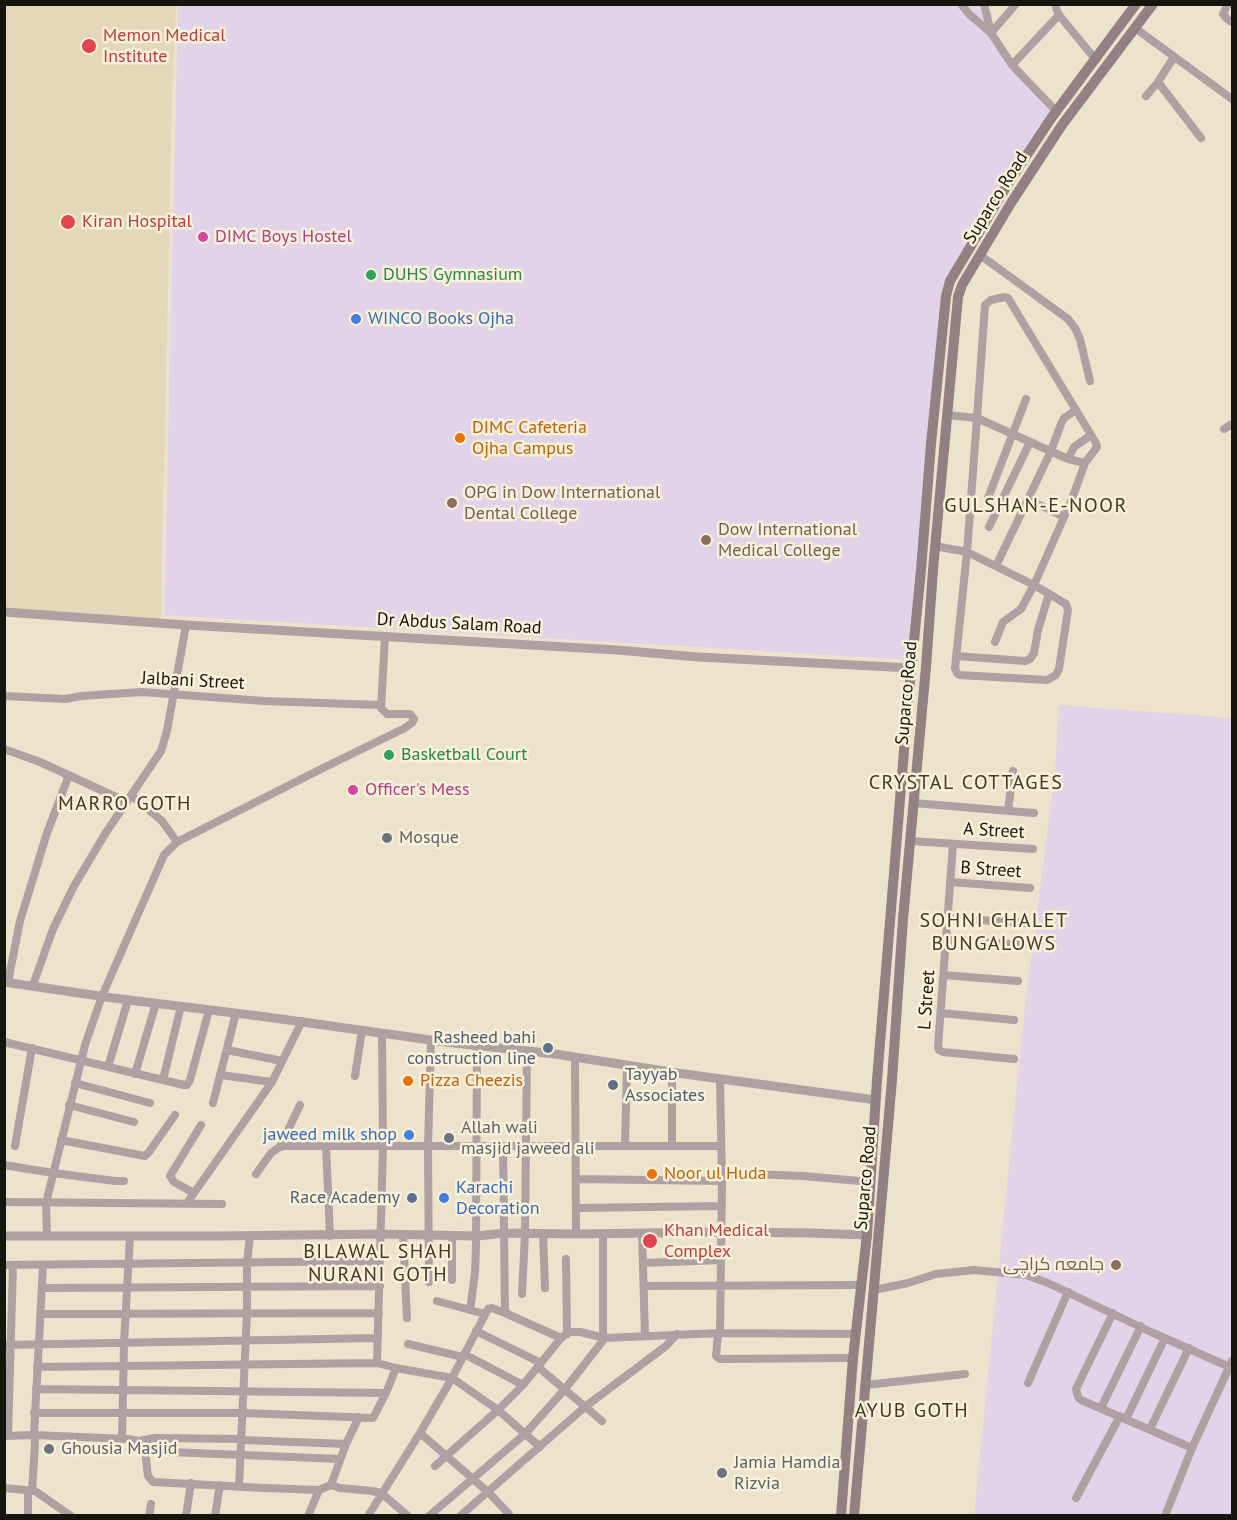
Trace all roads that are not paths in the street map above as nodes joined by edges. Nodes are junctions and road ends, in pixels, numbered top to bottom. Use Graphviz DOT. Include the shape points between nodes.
graph roads {
  1 [pos="961,4"];
  2 [pos="984,4"];
  3 [pos="1016,4"];
  4 [pos="1056,4"];
  5 [pos="1136,4"];
  6 [pos="1153,4"];
  7 [pos="1228,4"];
  8 [pos="1059,15"];
  9 [pos="1233,22"];
  10 [pos="1136,28"];
  11 [pos="991,33"];
  12 [pos="1174,57"];
  13 [pos="1096,60"];
  14 [pos="1012,66"];
  15 [pos="1158,82"];
  16 [pos="1146,96"];
  17 [pos="1233,99"];
  18 [pos="1061,111"];
  19 [pos="1062,125"];
  20 [pos="1201,138"];
  21 [pos="980,255"];
  22 [pos="1090,381"];
  23 [pos="1026,399"];
  24 [pos="1076,410"];
  25 [pos="947,415"];
  26 [pos="977,418"];
  27 [pos="1233,424"];
  28 [pos="1224,429"];
  29 [pos="1013,434"];
  30 [pos="1091,435"];
  31 [pos="1030,442"];
  32 [pos="1051,451"];
  33 [pos="1068,459"];
  34 [pos="1085,464"];
  35 [pos="988,498"];
  36 [pos="1028,499"];
  37 [pos="1064,517"];
  38 [pos="989,526"];
  39 [pos="935,546"];
  40 [pos="967,552"];
  41 [pos="996,566"];
  42 [pos="927,570"];
  43 [pos="1034,585"];
  44 [pos="1049,594"];
  45 [pos="4,612"];
  46 [pos="186,625"];
  47 [pos="385,637"];
  48 [pos="995,642"];
  49 [pos="956,656"];
  50 [pos="911,668"];
  51 [pos="174,695"];
  52 [pos="4,696"];
  53 [pos="380,705"];
  54 [pos="4,749"];
  55 [pos="1013,771"];
  56 [pos="69,775"];
  57 [pos="129,799"];
  58 [pos="914,803"];
  59 [pos="1008,811"];
  60 [pos="1034,813"];
  61 [pos="911,841"];
  62 [pos="177,842"];
  63 [pos="953,844"];
  64 [pos="1033,849"];
  65 [pos="950,882"];
  66 [pos="1030,888"];
  67 [pos="891,918"];
  68 [pos="948,918"];
  69 [pos="903,919"];
  70 [pos="1025,924"];
  71 [pos="946,940"];
  72 [pos="1023,945"];
  73 [pos="944,975"];
  74 [pos="1018,981"];
  75 [pos="6,982"];
  76 [pos="33,985"];
  77 [pos="102,996"];
  78 [pos="128,1000"];
  79 [pos="156,1003"];
  80 [pos="181,1006"];
  81 [pos="209,1010"];
  82 [pos="236,1013"];
  83 [pos="942,1013"];
  84 [pos="1014,1020"];
  85 [pos="302,1022"];
  86 [pos="362,1030"];
  87 [pos="382,1033"];
  88 [pos="431,1040"];
  89 [pos="4,1042"];
  90 [pos="477,1046"];
  91 [pos="32,1048"];
  92 [pos="227,1050"];
  93 [pos="527,1051"];
  94 [pos="575,1058"];
  95 [pos="1014,1059"];
  96 [pos="81,1061"];
  97 [pos="282,1061"];
  98 [pos="627,1065"];
  99 [pos="108,1067"];
  100 [pos="672,1072"];
  101 [pos="135,1074"];
  102 [pos="220,1075"];
  103 [pos="355,1076"];
  104 [pos="720,1079"];
  105 [pos="163,1080"];
  106 [pos="272,1082"];
  107 [pos="75,1083"];
  108 [pos="876,1100"];
  109 [pos="150,1103"];
  110 [pos="213,1103"];
  111 [pos="69,1105"];
  112 [pos="300,1105"];
  113 [pos="175,1115"];
  114 [pos="134,1122"];
  115 [pos="201,1125"];
  116 [pos="61,1140"];
  117 [pos="15,1146"];
  118 [pos="326,1146"];
  119 [pos="428,1146"];
  120 [pos="477,1146"];
  121 [pos="503,1146"];
  122 [pos="526,1146"];
  123 [pos="625,1146"];
  124 [pos="672,1146"];
  125 [pos="721,1146"];
  126 [pos="280,1147"];
  127 [pos="383,1147"];
  128 [pos="576,1147"];
  129 [pos="4,1165"];
  130 [pos="53,1173"];
  131 [pos="256,1174"];
  132 [pos="722,1177"];
  133 [pos="576,1179"];
  134 [pos="124,1181"];
  135 [pos="871,1182"];
  136 [pos="195,1194"];
  137 [pos="4,1202"];
  138 [pos="46,1203"];
  139 [pos="188,1203"];
  140 [pos="222,1204"];
  141 [pos="722,1206"];
  142 [pos="576,1208"];
  143 [pos="873,1220"];
  144 [pos="722,1232"];
  145 [pos="504,1233"];
  146 [pos="642,1233"];
  147 [pos="381,1234"];
  148 [pos="403,1234"];
  149 [pos="429,1234"];
  150 [pos="525,1234"];
  151 [pos="543,1234"];
  152 [pos="576,1234"];
  153 [pos="603,1234"];
  154 [pos="47,1235"];
  155 [pos="250,1235"];
  156 [pos="452,1235"];
  157 [pos="867,1235"];
  158 [pos="4,1236"];
  159 [pos="130,1236"];
  160 [pos="330,1236"];
  161 [pos="477,1236"];
  162 [pos="566,1259"];
  163 [pos="721,1260"];
  164 [pos="380,1261"];
  165 [pos="247,1263"];
  166 [pos="644,1263"];
  167 [pos="127,1264"];
  168 [pos="9,1265"];
  169 [pos="43,1265"];
  170 [pos="452,1280"];
  171 [pos="429,1282"];
  172 [pos="380,1286"];
  173 [pos="644,1286"];
  174 [pos="721,1286"];
  175 [pos="860,1286"];
  176 [pos="247,1287"];
  177 [pos="42,1288"];
  178 [pos="128,1288"];
  179 [pos="545,1288"];
  180 [pos="874,1290"];
  181 [pos="1068,1292"];
  182 [pos="522,1294"];
  183 [pos="437,1301"];
  184 [pos="470,1310"];
  185 [pos="247,1313"];
  186 [pos="379,1313"];
  187 [pos="505,1313"];
  188 [pos="1113,1313"];
  189 [pos="41,1314"];
  190 [pos="125,1314"];
  191 [pos="485,1314"];
  192 [pos="407,1318"];
  193 [pos="1141,1326"];
  194 [pos="476,1331"];
  195 [pos="719,1333"];
  196 [pos="677,1334"];
  197 [pos="856,1334"];
  198 [pos="564,1336"];
  199 [pos="645,1336"];
  200 [pos="604,1337"];
  201 [pos="378,1338"];
  202 [pos="1165,1338"];
  203 [pos="246,1341"];
  204 [pos="124,1343"];
  205 [pos="39,1344"];
  206 [pos="408,1344"];
  207 [pos="7,1345"];
  208 [pos="1189,1348"];
  209 [pos="464,1356"];
  210 [pos="853,1361"];
  211 [pos="377,1363"];
  212 [pos="245,1365"];
  213 [pos="539,1365"];
  214 [pos="867,1365"];
  215 [pos="1232,1365"];
  216 [pos="124,1366"];
  217 [pos="37,1367"];
  218 [pos="396,1368"];
  219 [pos="965,1374"];
  220 [pos="452,1378"];
  221 [pos="1028,1383"];
  222 [pos="523,1385"];
  223 [pos="866,1385"];
  224 [pos="36,1389"];
  225 [pos="124,1389"];
  226 [pos="565,1389"];
  227 [pos="244,1392"];
  228 [pos="386,1393"];
  229 [pos="586,1406"];
  230 [pos="1101,1408"];
  231 [pos="498,1410"];
  232 [pos="123,1412"];
  233 [pos="34,1413"];
  234 [pos="243,1413"];
  235 [pos="358,1417"];
  236 [pos="1123,1418"];
  237 [pos="603,1421"];
  238 [pos="1150,1429"];
  239 [pos="420,1433"];
  240 [pos="525,1434"];
  241 [pos="34,1435"];
  242 [pos="6,1436"];
  243 [pos="122,1439"];
  244 [pos="241,1439"];
  245 [pos="139,1441"];
  246 [pos="346,1444"];
  247 [pos="540,1447"];
  248 [pos="1192,1448"];
  249 [pos="145,1451"];
  250 [pos="240,1455"];
  251 [pos="447,1456"];
  252 [pos="340,1459"];
  253 [pos="435,1466"];
  254 [pos="473,1478"];
  255 [pos="191,1484"];
  256 [pos="220,1485"];
  257 [pos="331,1485"];
  258 [pos="239,1486"];
  259 [pos="4,1488"];
  260 [pos="30,1490"];
  261 [pos="319,1490"];
  262 [pos="488,1492"];
  263 [pos="381,1493"];
  264 [pos="1076,1498"];
  265 [pos="151,1504"];
  266 [pos="28,1515"];
  267 [pos="71,1515"];
  268 [pos="149,1515"];
  269 [pos="186,1515"];
  270 [pos="215,1515"];
  271 [pos="308,1515"];
  272 [pos="368,1515"];
  273 [pos="408,1515"];
  274 [pos="429,1515"];
  275 [pos="460,1515"];
  276 [pos="510,1515"];
  277 [pos="841,1515"];
  278 [pos="854,1515"];
  279 [pos="1165,1515"];
  1 -- 11 [label="street"];
  2 -- 11 [label="street"];
  3 -- 11 [label="street"];
  4 -- 8 [label="street"];
  5 -- 13 [label="main road, Suparco Road"];
  6 -- 10 [label="main road, Suparco Road"];
  7 -- 9 [label="street" via="1223,14"];
  8 -- 13 [label="street"];
  8 -- 14 [label="street"];
  10 -- 12 [label="street"];
  10 -- 18 [label="main road, Suparco Road"];
  11 -- 14 [label="street"];
  12 -- 15 [label="street"];
  12 -- 17 [label="street"];
  13 -- 18 [label="main road, Suparco Road"];
  14 -- 18 [label="street"];
  15 -- 16 [label="street"];
  15 -- 20 [label="street"];
  18 -- 19 [label="main road, Suparco Road"];
  18 -- 19 [label="main road"];
  18 -- 42 [label="main road, Suparco Road" via="1009,182 950,281 938,367"];
  19 -- 21 [label="main road, Suparco Road"];
  21 -- 22 [label="street" via="1068,319 1080,339"];
  21 -- 25 [label="main road, Suparco Road" via="958,297"];
  23 -- 29 [label="street"];
  24 -- 26 [label="street" via="1010,299 1005,297 986,305"];
  24 -- 30 [label="street"];
  24 -- 32 [label="street" via="1064,418"];
  25 -- 26 [label="street"];
  25 -- 39 [label="main road, Suparco Road"];
  26 -- 29 [label="street"];
  26 -- 40 [label="street"];
  27 -- 28 [label="street"];
  29 -- 31 [label="street"];
  29 -- 35 [label="street"];
  30 -- 33 [label="street" via="1074,447"];
  30 -- 34 [label="street" via="1097,447"];
  31 -- 32 [label="street"];
  31 -- 38 [label="street"];
  32 -- 33 [label="street"];
  32 -- 36 [label="street"];
  33 -- 34 [label="street"];
  34 -- 37 [label="street"];
  36 -- 37 [label="street"];
  36 -- 41 [label="street"];
  37 -- 43 [label="street"];
  39 -- 40 [label="street"];
  39 -- 42 [label="main road, Suparco Road"];
  40 -- 41 [label="street"];
  40 -- 49 [label="street"];
  41 -- 43 [label="street"];
  42 -- 50 [label="main road, Suparco Road"];
  42 -- 58 [label="main road, Suparco Road" via="926,667"];
  43 -- 44 [label="street"];
  43 -- 48 [label="street" via="1021,609 1003,622"];
  44 -- 49 [label="street" via="1034,653 1028,661"];
  44 -- 49 [label="street" via="1068,610 1059,669 1051,679 959,675"];
  45 -- 46 [label="street, Dr Abdus Salam Road"];
  46 -- 47 [label="street, Dr Abdus Salam Road"];
  46 -- 51 [label="street"];
  47 -- 50 [label="street, Dr Abdus Salam Road"];
  47 -- 53 [label="street"];
  50 -- 67 [label="main road, Suparco Road"];
  51 -- 52 [label="street, Jalbani Street" via="142,692 66,699"];
  51 -- 53 [label="street, Jalbani Street"];
  51 -- 57 [label="street" via="161,751"];
  53 -- 62 [label="street, Jalbani Street" via="387,714 410,714 414,721"];
  54 -- 56 [label="street"];
  55 -- 59 [label="street"];
  56 -- 57 [label="street"];
  56 -- 75 [label="street" via="20,921"];
  57 -- 62 [label="street" via="162,821"];
  57 -- 76 [label="street" via="74,886"];
  58 -- 59 [label="street"];
  58 -- 61 [label="main road, Suparco Road"];
  59 -- 60 [label="street"];
  61 -- 63 [label="street, A Street"];
  61 -- 69 [label="main road, Suparco Road"];
  62 -- 77 [label="street" via="164,855"];
  63 -- 64 [label="street, A Street"];
  63 -- 65 [label="street, L Street"];
  65 -- 66 [label="street, B Street"];
  65 -- 68 [label="street, L Street"];
  67 -- 69 [label="main road"];
  67 -- 108 [label="main road, Suparco Road"];
  68 -- 70 [label="street"];
  68 -- 71 [label="street, L Street"];
  69 -- 143 [label="main road, Suparco Road" via="891,1080"];
  71 -- 72 [label="street"];
  71 -- 73 [label="street, L Street"];
  73 -- 74 [label="street"];
  73 -- 83 [label="street, L Street"];
  75 -- 76 [label="street"];
  76 -- 77 [label="street"];
  77 -- 78 [label="street"];
  77 -- 96 [label="street"];
  78 -- 79 [label="street"];
  78 -- 99 [label="street"];
  79 -- 80 [label="street"];
  79 -- 101 [label="street"];
  80 -- 81 [label="street"];
  80 -- 105 [label="street"];
  81 -- 82 [label="street"];
  81 -- 105 [label="street" via="189,1083"];
  82 -- 85 [label="street"];
  82 -- 92 [label="street"];
  83 -- 84 [label="street"];
  83 -- 95 [label="street, L Street" via="938,1047 942,1052"];
  85 -- 86 [label="street"];
  85 -- 97 [label="street"];
  86 -- 87 [label="street"];
  86 -- 103 [label="street"];
  87 -- 88 [label="street"];
  87 -- 127 [label="street"];
  88 -- 90 [label="street"];
  88 -- 119 [label="street"];
  89 -- 91 [label="street"];
  90 -- 93 [label="street"];
  90 -- 120 [label="street"];
  91 -- 96 [label="street"];
  91 -- 117 [label="street"];
  92 -- 97 [label="street"];
  92 -- 102 [label="street"];
  93 -- 94 [label="street"];
  93 -- 122 [label="street"];
  94 -- 98 [label="street"];
  94 -- 128 [label="street"];
  96 -- 99 [label="street"];
  96 -- 107 [label="street"];
  97 -- 106 [label="street"];
  98 -- 100 [label="street"];
  98 -- 123 [label="street"];
  99 -- 101 [label="street"];
  100 -- 104 [label="street"];
  100 -- 124 [label="street"];
  101 -- 105 [label="street"];
  102 -- 106 [label="street"];
  102 -- 110 [label="street"];
  104 -- 108 [label="street"];
  104 -- 125 [label="street"];
  106 -- 136 [label="street"];
  107 -- 109 [label="street"];
  107 -- 111 [label="street"];
  108 -- 135 [label="main road, Suparco Road"];
  111 -- 114 [label="street"];
  111 -- 116 [label="street"];
  112 -- 126 [label="street"];
  113 -- 116 [label="street" via="145,1156"];
  115 -- 136 [label="street" via="171,1176"];
  116 -- 130 [label="street"];
  118 -- 126 [label="street"];
  118 -- 127 [label="street"];
  118 -- 160 [label="street"];
  119 -- 120 [label="street"];
  119 -- 127 [label="street"];
  119 -- 149 [label="street"];
  120 -- 121 [label="street"];
  120 -- 161 [label="street"];
  121 -- 122 [label="street"];
  121 -- 145 [label="street"];
  122 -- 128 [label="street"];
  122 -- 150 [label="street"];
  123 -- 124 [label="street"];
  123 -- 128 [label="street"];
  124 -- 125 [label="street"];
  125 -- 132 [label="street"];
  126 -- 131 [label="street"];
  127 -- 147 [label="street"];
  128 -- 133 [label="street"];
  129 -- 130 [label="street"];
  130 -- 134 [label="street"];
  130 -- 138 [label="street"];
  132 -- 133 [label="street"];
  132 -- 135 [label="street" via="803,1176"];
  132 -- 141 [label="street"];
  133 -- 142 [label="street"];
  135 -- 143 [label="main road, Suparco Road"];
  136 -- 139 [label="street"];
  137 -- 138 [label="street"];
  138 -- 139 [label="street"];
  138 -- 154 [label="street"];
  139 -- 140 [label="street"];
  141 -- 142 [label="street"];
  141 -- 144 [label="street"];
  142 -- 152 [label="street"];
  143 -- 157 [label="main road, Suparco Road"];
  143 -- 180 [label="main road, Suparco Road"];
  144 -- 146 [label="street"];
  144 -- 157 [label="street"];
  144 -- 163 [label="street"];
  145 -- 150 [label="street"];
  145 -- 161 [label="street"];
  145 -- 187 [label="street"];
  146 -- 153 [label="street"];
  146 -- 166 [label="street"];
  147 -- 148 [label="street"];
  147 -- 160 [label="street"];
  147 -- 164 [label="street"];
  148 -- 149 [label="street"];
  148 -- 192 [label="street"];
  149 -- 156 [label="street"];
  149 -- 171 [label="street"];
  150 -- 151 [label="street"];
  150 -- 182 [label="street"];
  151 -- 152 [label="street"];
  151 -- 179 [label="street"];
  152 -- 153 [label="street"];
  153 -- 200 [label="street"];
  154 -- 158 [label="street"];
  154 -- 159 [label="street"];
  155 -- 159 [label="street"];
  155 -- 160 [label="street"];
  155 -- 165 [label="street"];
  156 -- 161 [label="street"];
  156 -- 170 [label="street"];
  157 -- 175 [label="main road, Suparco Road"];
  159 -- 167 [label="street"];
  161 -- 184 [label="street"];
  162 -- 198 [label="street"];
  163 -- 166 [label="street"];
  163 -- 174 [label="street"];
  164 -- 165 [label="street"];
  164 -- 172 [label="street"];
  165 -- 167 [label="street"];
  165 -- 176 [label="street"];
  166 -- 173 [label="street"];
  167 -- 169 [label="street"];
  167 -- 178 [label="street"];
  168 -- 169 [label="street"];
  168 -- 207 [label="street"];
  169 -- 177 [label="street"];
  172 -- 176 [label="street"];
  172 -- 186 [label="street"];
  173 -- 174 [label="street"];
  173 -- 199 [label="street"];
  174 -- 175 [label="street"];
  174 -- 195 [label="street"];
  175 -- 197 [label="main road, Suparco Road"];
  176 -- 178 [label="street"];
  176 -- 185 [label="street"];
  177 -- 178 [label="street"];
  177 -- 189 [label="street"];
  178 -- 190 [label="street"];
  180 -- 181 [label="street" via="936,1274 974,1270 1026,1275"];
  180 -- 214 [label="main road, Suparco Road"];
  181 -- 188 [label="street"];
  181 -- 221 [label="street"];
  183 -- 184 [label="street"];
  184 -- 191 [label="street"];
  185 -- 186 [label="street"];
  185 -- 190 [label="street"];
  185 -- 203 [label="street"];
  186 -- 201 [label="street"];
  187 -- 191 [label="street" via="490,1307"];
  187 -- 198 [label="street"];
  188 -- 193 [label="street"];
  188 -- 230 [label="street" via="1076,1389 1081,1400"];
  189 -- 190 [label="street"];
  189 -- 205 [label="street"];
  190 -- 204 [label="street"];
  191 -- 194 [label="street"];
  193 -- 202 [label="street"];
  193 -- 230 [label="street"];
  194 -- 209 [label="street"];
  194 -- 213 [label="street"];
  195 -- 196 [label="street"];
  195 -- 197 [label="street"];
  195 -- 210 [label="street" via="716,1356 720,1359"];
  196 -- 199 [label="street"];
  196 -- 229 [label="street"];
  197 -- 210 [label="main road, Suparco Road"];
  198 -- 200 [label="street" via="580,1332"];
  198 -- 213 [label="street"];
  199 -- 200 [label="street"];
  200 -- 226 [label="street"];
  201 -- 203 [label="street"];
  201 -- 211 [label="street"];
  202 -- 208 [label="street"];
  202 -- 236 [label="street"];
  203 -- 204 [label="street"];
  203 -- 212 [label="street"];
  204 -- 205 [label="street"];
  204 -- 216 [label="street"];
  205 -- 207 [label="street"];
  205 -- 217 [label="street"];
  206 -- 209 [label="street"];
  207 -- 242 [label="street"];
  208 -- 215 [label="street"];
  208 -- 238 [label="street"];
  209 -- 220 [label="street"];
  209 -- 222 [label="street"];
  210 -- 214 [label="main road"];
  210 -- 277 [label="main road, Suparco Road"];
  211 -- 212 [label="street"];
  211 -- 218 [label="street"];
  212 -- 216 [label="street"];
  212 -- 227 [label="street"];
  213 -- 222 [label="street"];
  213 -- 226 [label="street"];
  214 -- 223 [label="main road, Suparco Road"];
  215 -- 248 [label="street"];
  216 -- 217 [label="street"];
  216 -- 225 [label="street"];
  217 -- 224 [label="street"];
  218 -- 220 [label="street"];
  218 -- 228 [label="street"];
  219 -- 223 [label="street"];
  220 -- 231 [label="street"];
  220 -- 239 [label="street"];
  222 -- 231 [label="street"];
  223 -- 278 [label="main road, Suparco Road"];
  224 -- 225 [label="street"];
  224 -- 233 [label="street"];
  225 -- 227 [label="street"];
  225 -- 232 [label="street"];
  226 -- 229 [label="street"];
  226 -- 240 [label="street"];
  227 -- 228 [label="street"];
  227 -- 234 [label="street"];
  228 -- 235 [label="street" via="373,1418"];
  229 -- 237 [label="street"];
  229 -- 247 [label="street"];
  230 -- 236 [label="street"];
  231 -- 240 [label="street"];
  231 -- 251 [label="street"];
  232 -- 233 [label="street"];
  232 -- 234 [label="street"];
  232 -- 243 [label="street"];
  233 -- 241 [label="street"];
  234 -- 235 [label="street"];
  234 -- 244 [label="street"];
  235 -- 246 [label="street"];
  236 -- 238 [label="street"];
  236 -- 264 [label="street"];
  238 -- 248 [label="street"];
  239 -- 251 [label="street"];
  239 -- 263 [label="street"];
  240 -- 247 [label="street"];
  240 -- 254 [label="street"];
  241 -- 242 [label="street"];
  241 -- 243 [label="street"];
  241 -- 260 [label="street"];
  243 -- 245 [label="street"];
  244 -- 245 [label="street"];
  244 -- 246 [label="street"];
  244 -- 250 [label="street"];
  245 -- 249 [label="street"];
  246 -- 252 [label="street"];
  247 -- 262 [label="street"];
  248 -- 279 [label="street"];
  249 -- 250 [label="street"];
  249 -- 255 [label="street" via="148,1476 153,1482"];
  250 -- 252 [label="street"];
  250 -- 258 [label="street"];
  251 -- 253 [label="street"];
  251 -- 254 [label="street"];
  252 -- 257 [label="street"];
  254 -- 262 [label="street"];
  254 -- 274 [label="street"];
  255 -- 256 [label="street"];
  255 -- 269 [label="street"];
  256 -- 258 [label="street"];
  256 -- 270 [label="street"];
  257 -- 261 [label="street"];
  257 -- 263 [label="street"];
  258 -- 261 [label="street"];
  259 -- 260 [label="street"];
  260 -- 266 [label="street"];
  260 -- 267 [label="street"];
  261 -- 271 [label="street"];
  262 -- 275 [label="street"];
  262 -- 276 [label="street"];
  263 -- 272 [label="street"];
  263 -- 273 [label="street"];
  265 -- 268 [label="street"];
}
